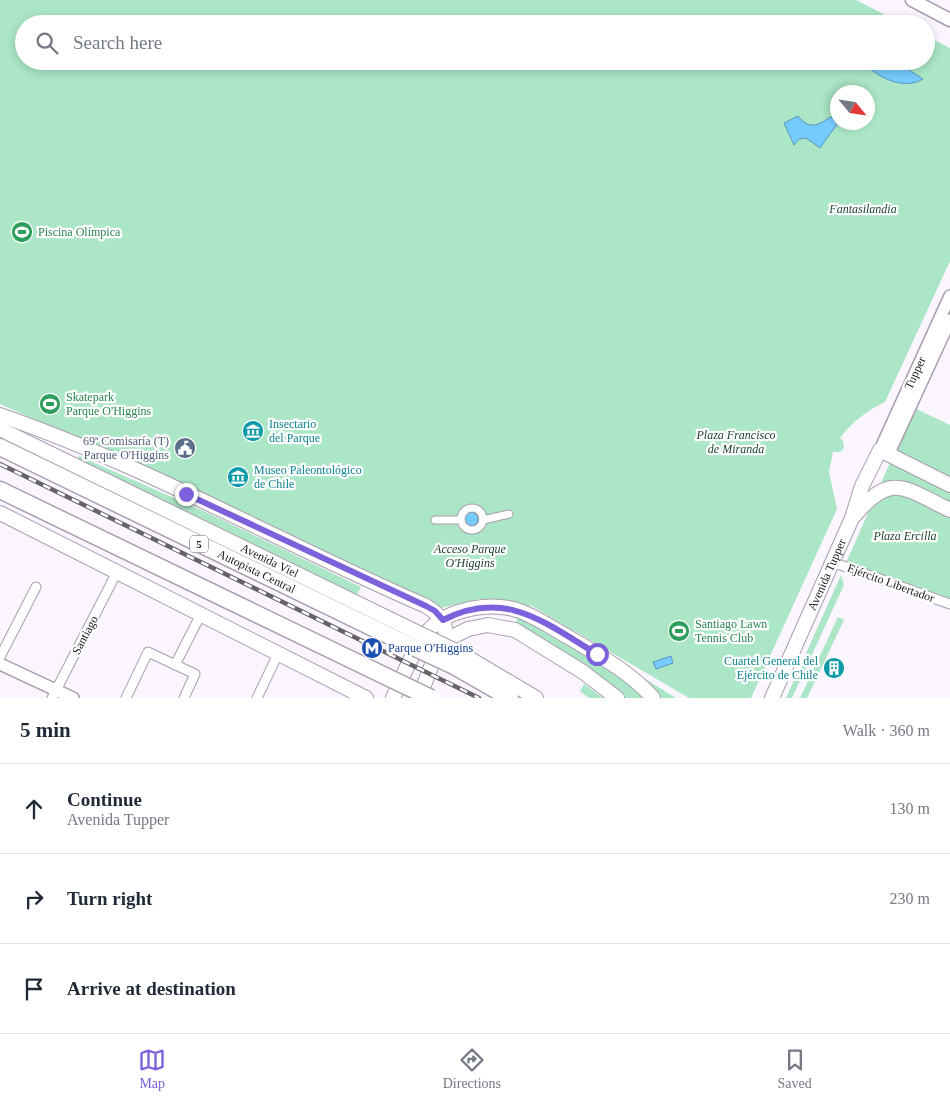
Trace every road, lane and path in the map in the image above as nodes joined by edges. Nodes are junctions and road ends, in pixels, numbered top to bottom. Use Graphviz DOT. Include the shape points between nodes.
graph roads {
  1 [pos="912,0"];
  2 [pos="950,20"];
  3 [pos="950,296"];
  4 [pos="950,320"];
  5 [pos="0,415"];
  6 [pos="0,429"];
  7 [pos="0,447"];
  8 [pos="884,451"];
  9 [pos="950,485"];
  10 [pos="0,490"];
  11 [pos="950,510"];
  12 [pos="0,513"];
  13 [pos="509,514"];
  14 [pos="852,518"];
  15 [pos="435,520"];
  16 [pos="460,520"];
  17 [pos="483,520"];
  18 [pos="832,562"];
  19 [pos="117,572"];
  20 [pos="36,587"];
  21 [pos="950,604"];
  22 [pos="201,614"];
  23 [pos="443,620"];
  24 [pos="402,633"];
  25 [pos="444,644"];
  26 [pos="278,654"];
  27 [pos="0,657"];
  28 [pos="457,659"];
  29 [pos="0,664"];
  30 [pos="175,665"];
  31 [pos="54,694"];
  32 [pos="73,698"];
  33 [pos="126,698"];
  34 [pos="184,698"];
  35 [pos="257,698"];
  36 [pos="366,698"];
  37 [pos="394,698"];
  38 [pos="419,698"];
  39 [pos="431,698"];
  40 [pos="510,698"];
  41 [pos="536,698"];
  42 [pos="617,698"];
  43 [pos="653,698"];
  44 [pos="772,698"];
  1 -- 2 [label="main road"];
  3 -- 8 [label="street, Tupper"];
  4 -- 8 [label="street, Tupper"];
  5 -- 23 [label="main road" via="186,494 426,606"];
  6 -- 24 [label="main road, Avenida Viel"];
  7 -- 24 [label="highway, Autopista Central / 5"];
  8 -- 9 [label="main road"];
  8 -- 14 [label="main road, Avenida Tupper" via="862,486"];
  10 -- 39 [label="highway, bridge"];
  11 -- 14 [label="main road" via="906,489 892,488 873,495"];
  12 -- 19 [label="main road"];
  13 -- 17 [label="street"];
  14 -- 18 [label="main road, Avenida Tupper"];
  15 -- 16 [label="street"];
  16 -- 17 [label="street" via="464,528 473,530"];
  16 -- 17 [label="street" via="463,511 471,507 480,511"];
  18 -- 21 [label="street, Ejército Libertador"];
  18 -- 44 [label="main road, Avenida Tupper"];
  19 -- 22 [label="main road"];
  19 -- 31 [label="street, Santiago"];
  20 -- 27 [label="street"];
  22 -- 26 [label="main road"];
  22 -- 30 [label="street"];
  23 -- 25 [label="main road" via="446,629"];
  23 -- 37 [label="main road" via="423,638"];
  23 -- 43 [label="main road" via="465,610 487,606 520,611 625,672"];
  24 -- 28 [label="highway, Autopista Central / 5, bridge"];
  25 -- 38 [label="main road" via="431,666"];
  25 -- 42 [label="main road" via="474,627 496,625 510,628 583,672"];
  26 -- 35 [label="street"];
  26 -- 36 [label="main road"];
  28 -- 40 [label="highway, Autopista Central / 5"];
  28 -- 41 [label="main road"];
  29 -- 31 [label="street"];
  30 -- 33 [label="street" via="148,652"];
  30 -- 34 [label="street" via="196,674"];
  31 -- 32 [label="street"];
}
